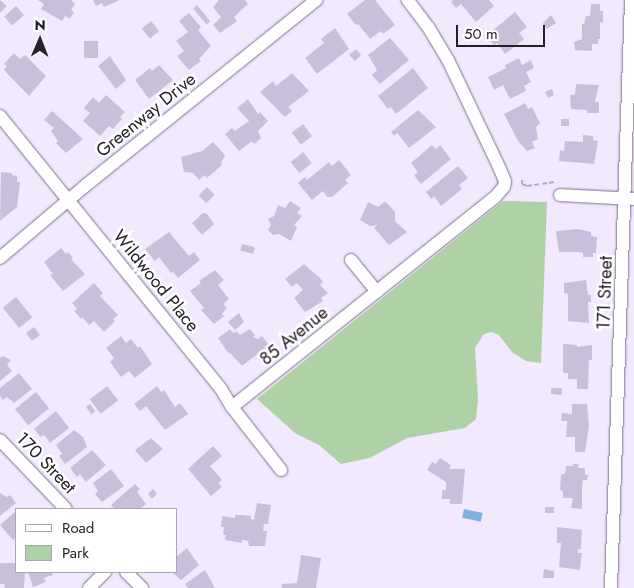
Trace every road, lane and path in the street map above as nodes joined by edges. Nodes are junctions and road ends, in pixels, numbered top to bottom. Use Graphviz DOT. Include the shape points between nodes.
graph roads {
  1 [pos="316,0"];
  2 [pos="408,0"];
  3 [pos="631,0"];
  4 [pos="0,116"];
  5 [pos="522,180"];
  6 [pos="557,182"];
  7 [pos="560,195"];
  8 [pos="629,199"];
  9 [pos="69,201"];
  10 [pos="0,258"];
  11 [pos="351,260"];
  12 [pos="377,292"];
  13 [pos="232,407"];
  14 [pos="0,440"];
  15 [pos="281,470"];
  16 [pos="65,508"];
  17 [pos="105,573"];
  18 [pos="127,573"];
  19 [pos="89,588"];
  20 [pos="142,588"];
  21 [pos="611,588"];
  1 -- 9 [label="street, Greenway Drive"];
  2 -- 12 [label="street, 85 Avenue" via="448,60 505,185 495,197"];
  3 -- 8 [label="street, 171 Street"];
  4 -- 9 [label="street, Wildwood Place"];
  5 -- 6 [label="path" via="522,184 527,186"];
  7 -- 8 [label="street"];
  8 -- 21 [label="street, 171 Street"];
  9 -- 10 [label="street, Greenway Drive"];
  9 -- 13 [label="street, Wildwood Place" via="221,389"];
  11 -- 12 [label="street"];
  12 -- 13 [label="street, 85 Avenue"];
  13 -- 15 [label="street, Wildwood Place"];
  14 -- 16 [label="street, 170 Street"];
  17 -- 19 [label="street"];
  18 -- 20 [label="street"];
}
